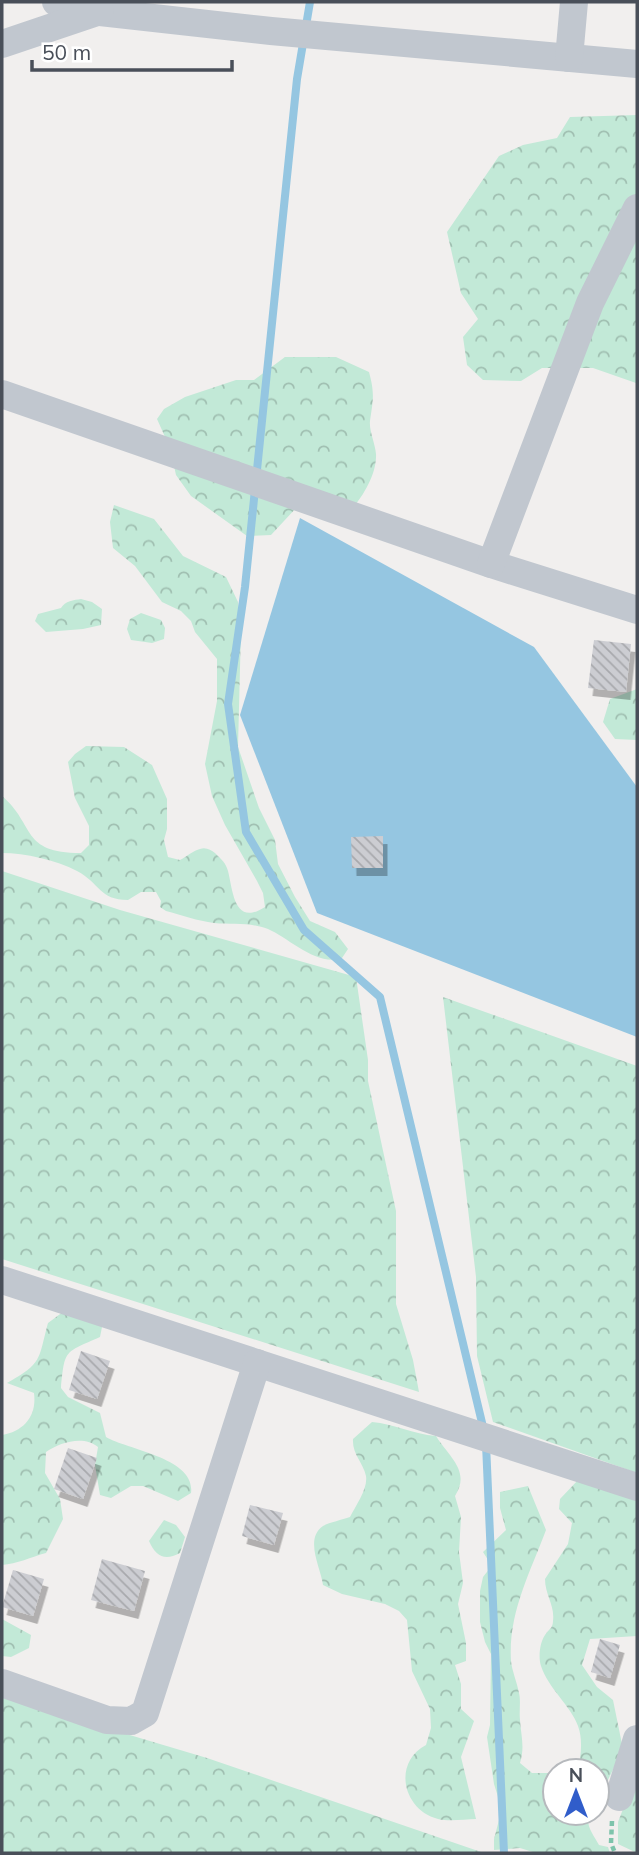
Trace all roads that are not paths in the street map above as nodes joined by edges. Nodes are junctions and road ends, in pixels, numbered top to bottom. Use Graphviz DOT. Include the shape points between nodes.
graph roads {
  1 [pos="56,2"];
  2 [pos="574,2"];
  3 [pos="101,7"];
  4 [pos="2,44"];
  5 [pos="569,58"];
  6 [pos="637,64"];
  7 [pos="637,208"];
  8 [pos="2,394"];
  9 [pos="491,564"];
  10 [pos="637,610"];
  11 [pos="2,1280"];
  12 [pos="257,1363"];
  13 [pos="637,1488"];
  14 [pos="2,1683"];
  15 [pos="637,1739"];
  16 [pos="618,1797"];
  1 -- 3 [label="street"];
  2 -- 5 [label="street"];
  3 -- 4 [label="street"];
  3 -- 5 [label="street" via="271,32"];
  5 -- 6 [label="street"];
  7 -- 9 [label="street" via="590,303"];
  8 -- 9 [label="street"];
  9 -- 10 [label="street"];
  11 -- 12 [label="street"];
  12 -- 13 [label="street"];
  12 -- 14 [label="street" via="145,1713 131,1721 107,1720"];
  15 -- 16 [label="street"];
}
